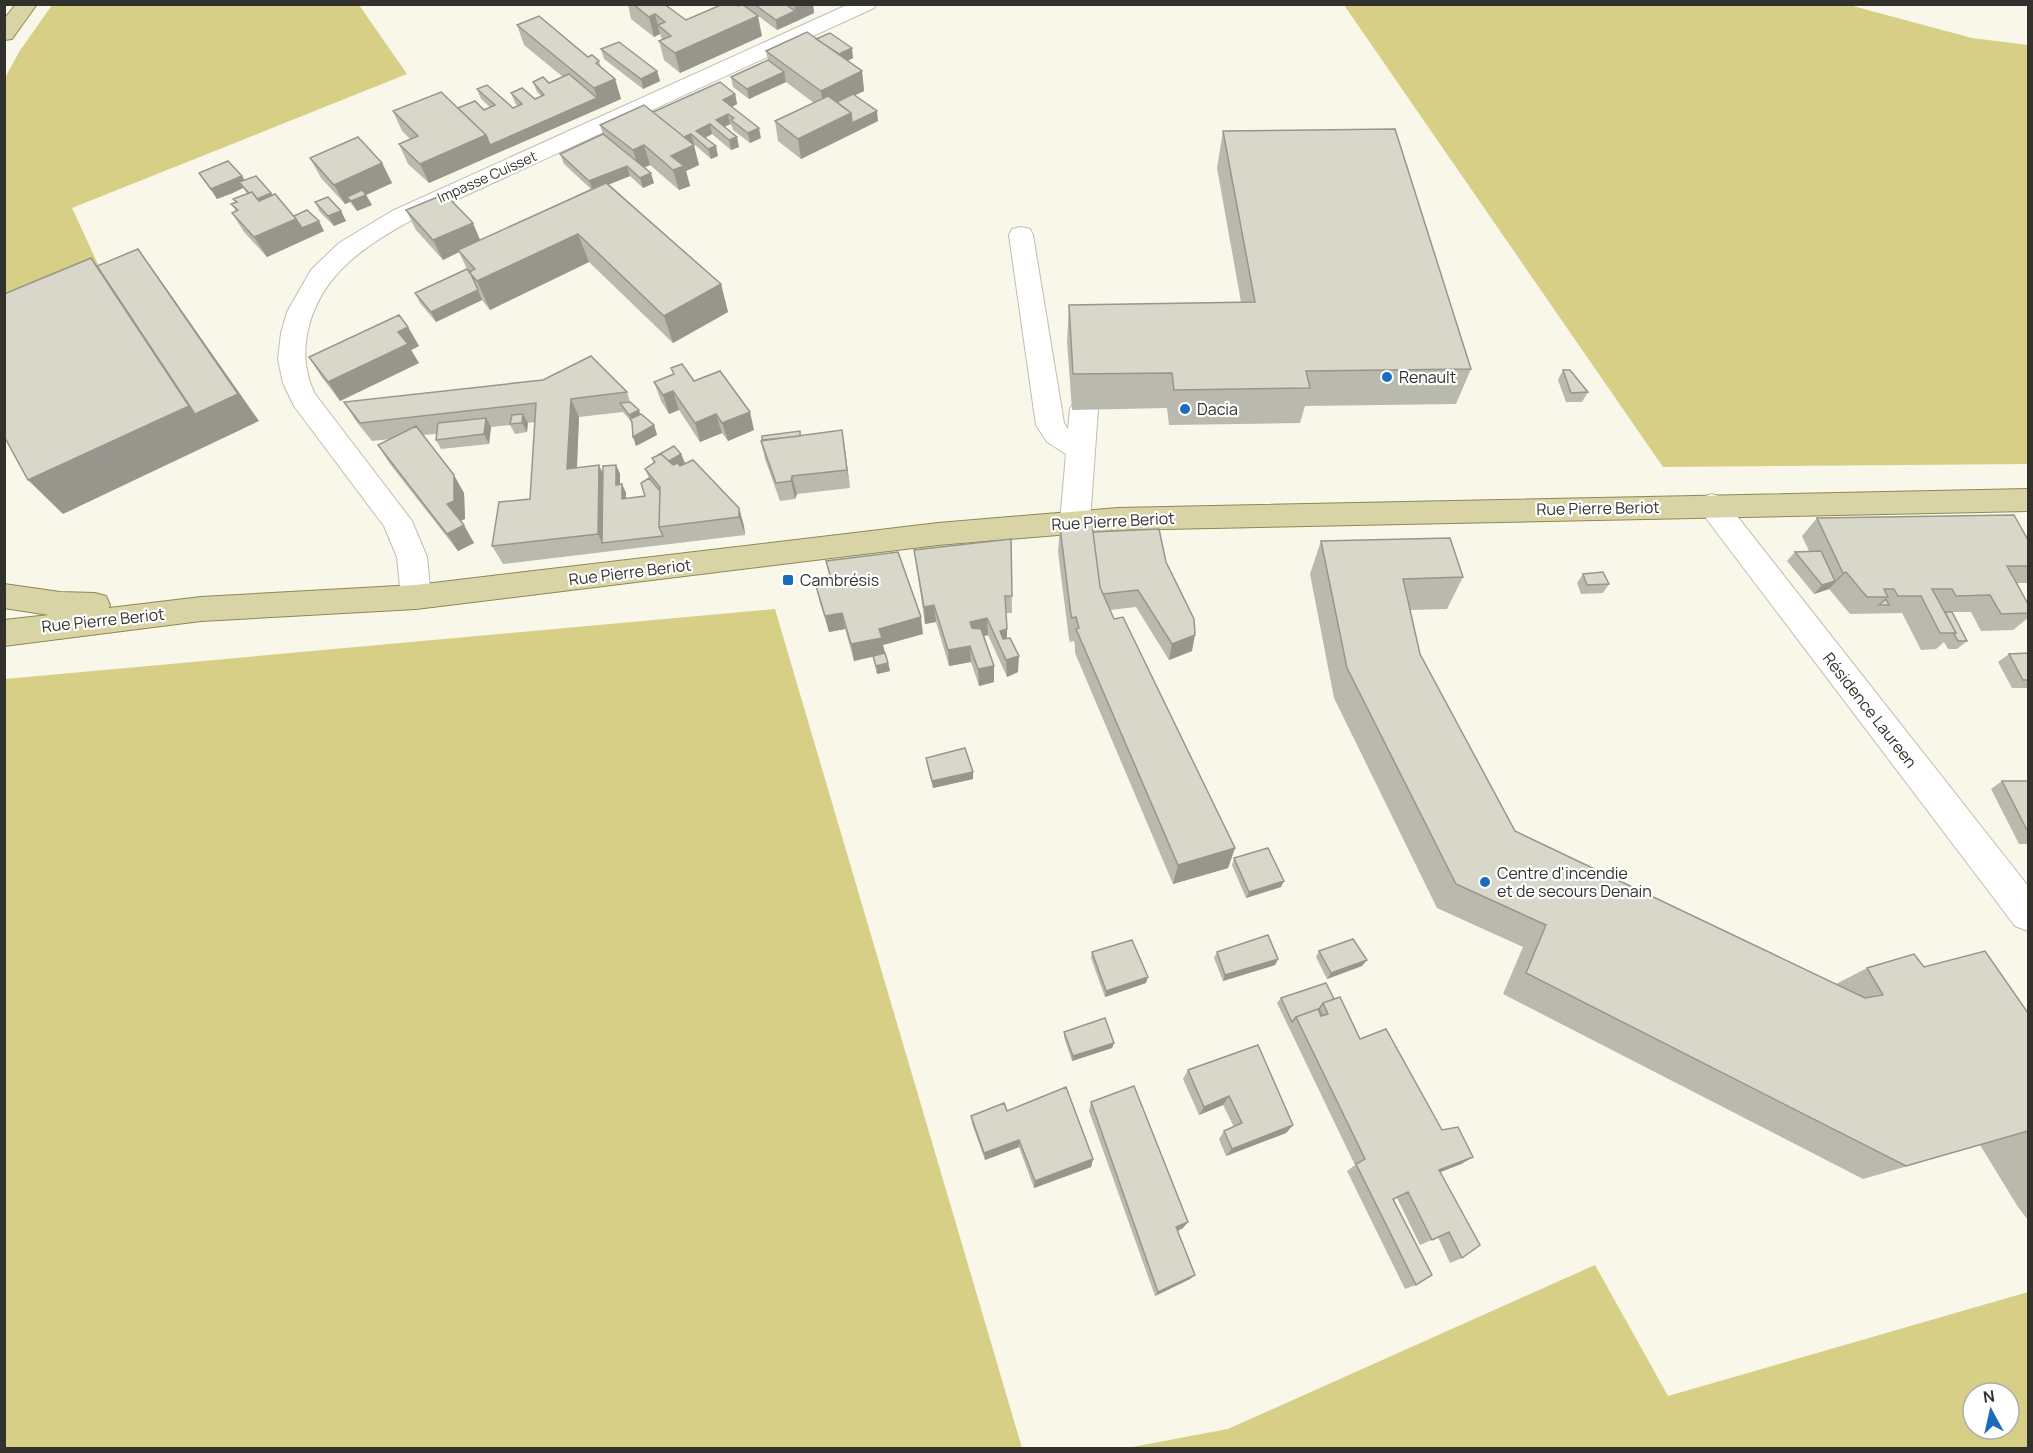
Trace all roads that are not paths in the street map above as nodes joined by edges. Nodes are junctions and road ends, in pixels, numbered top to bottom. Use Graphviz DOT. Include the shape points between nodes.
graph roads {
  1 [pos="27,4"];
  2 [pos="867,4"];
  3 [pos="4,34"];
  4 [pos="1022,235"];
  5 [pos="1084,409"];
  6 [pos="1080,449"];
  7 [pos="2028,500"];
  8 [pos="1712,505"];
  9 [pos="1075,522"];
  10 [pos="4,596"];
  11 [pos="416,597"];
  12 [pos="201,609"];
  13 [pos="4,633"];
  14 [pos="2028,914"];
  1 -- 3 [label="main road"];
  2 -- 11 [label="street, Impasse Cuisset" via="401,216 363,237 319,277 305,297 297,321 291,356 293,371 304,399 396,520 412,557"];
  4 -- 6 [label="street" via="1050,425 1057,435"];
  5 -- 6 [label="street"];
  6 -- 9 [label="street"];
  7 -- 8 [label="main road, Rue Pierre Beriot"];
  8 -- 9 [label="main road, Rue Pierre Beriot"];
  8 -- 14 [label="street, Résidence Laureen"];
  9 -- 11 [label="main road, Rue Pierre Beriot" via="938,534"];
  10 -- 12 [label="main road, Rue Pierre Beriot" via="60,604"];
  11 -- 12 [label="main road, Rue Pierre Beriot"];
  12 -- 13 [label="main road, Rue Pierre Beriot"];
}
